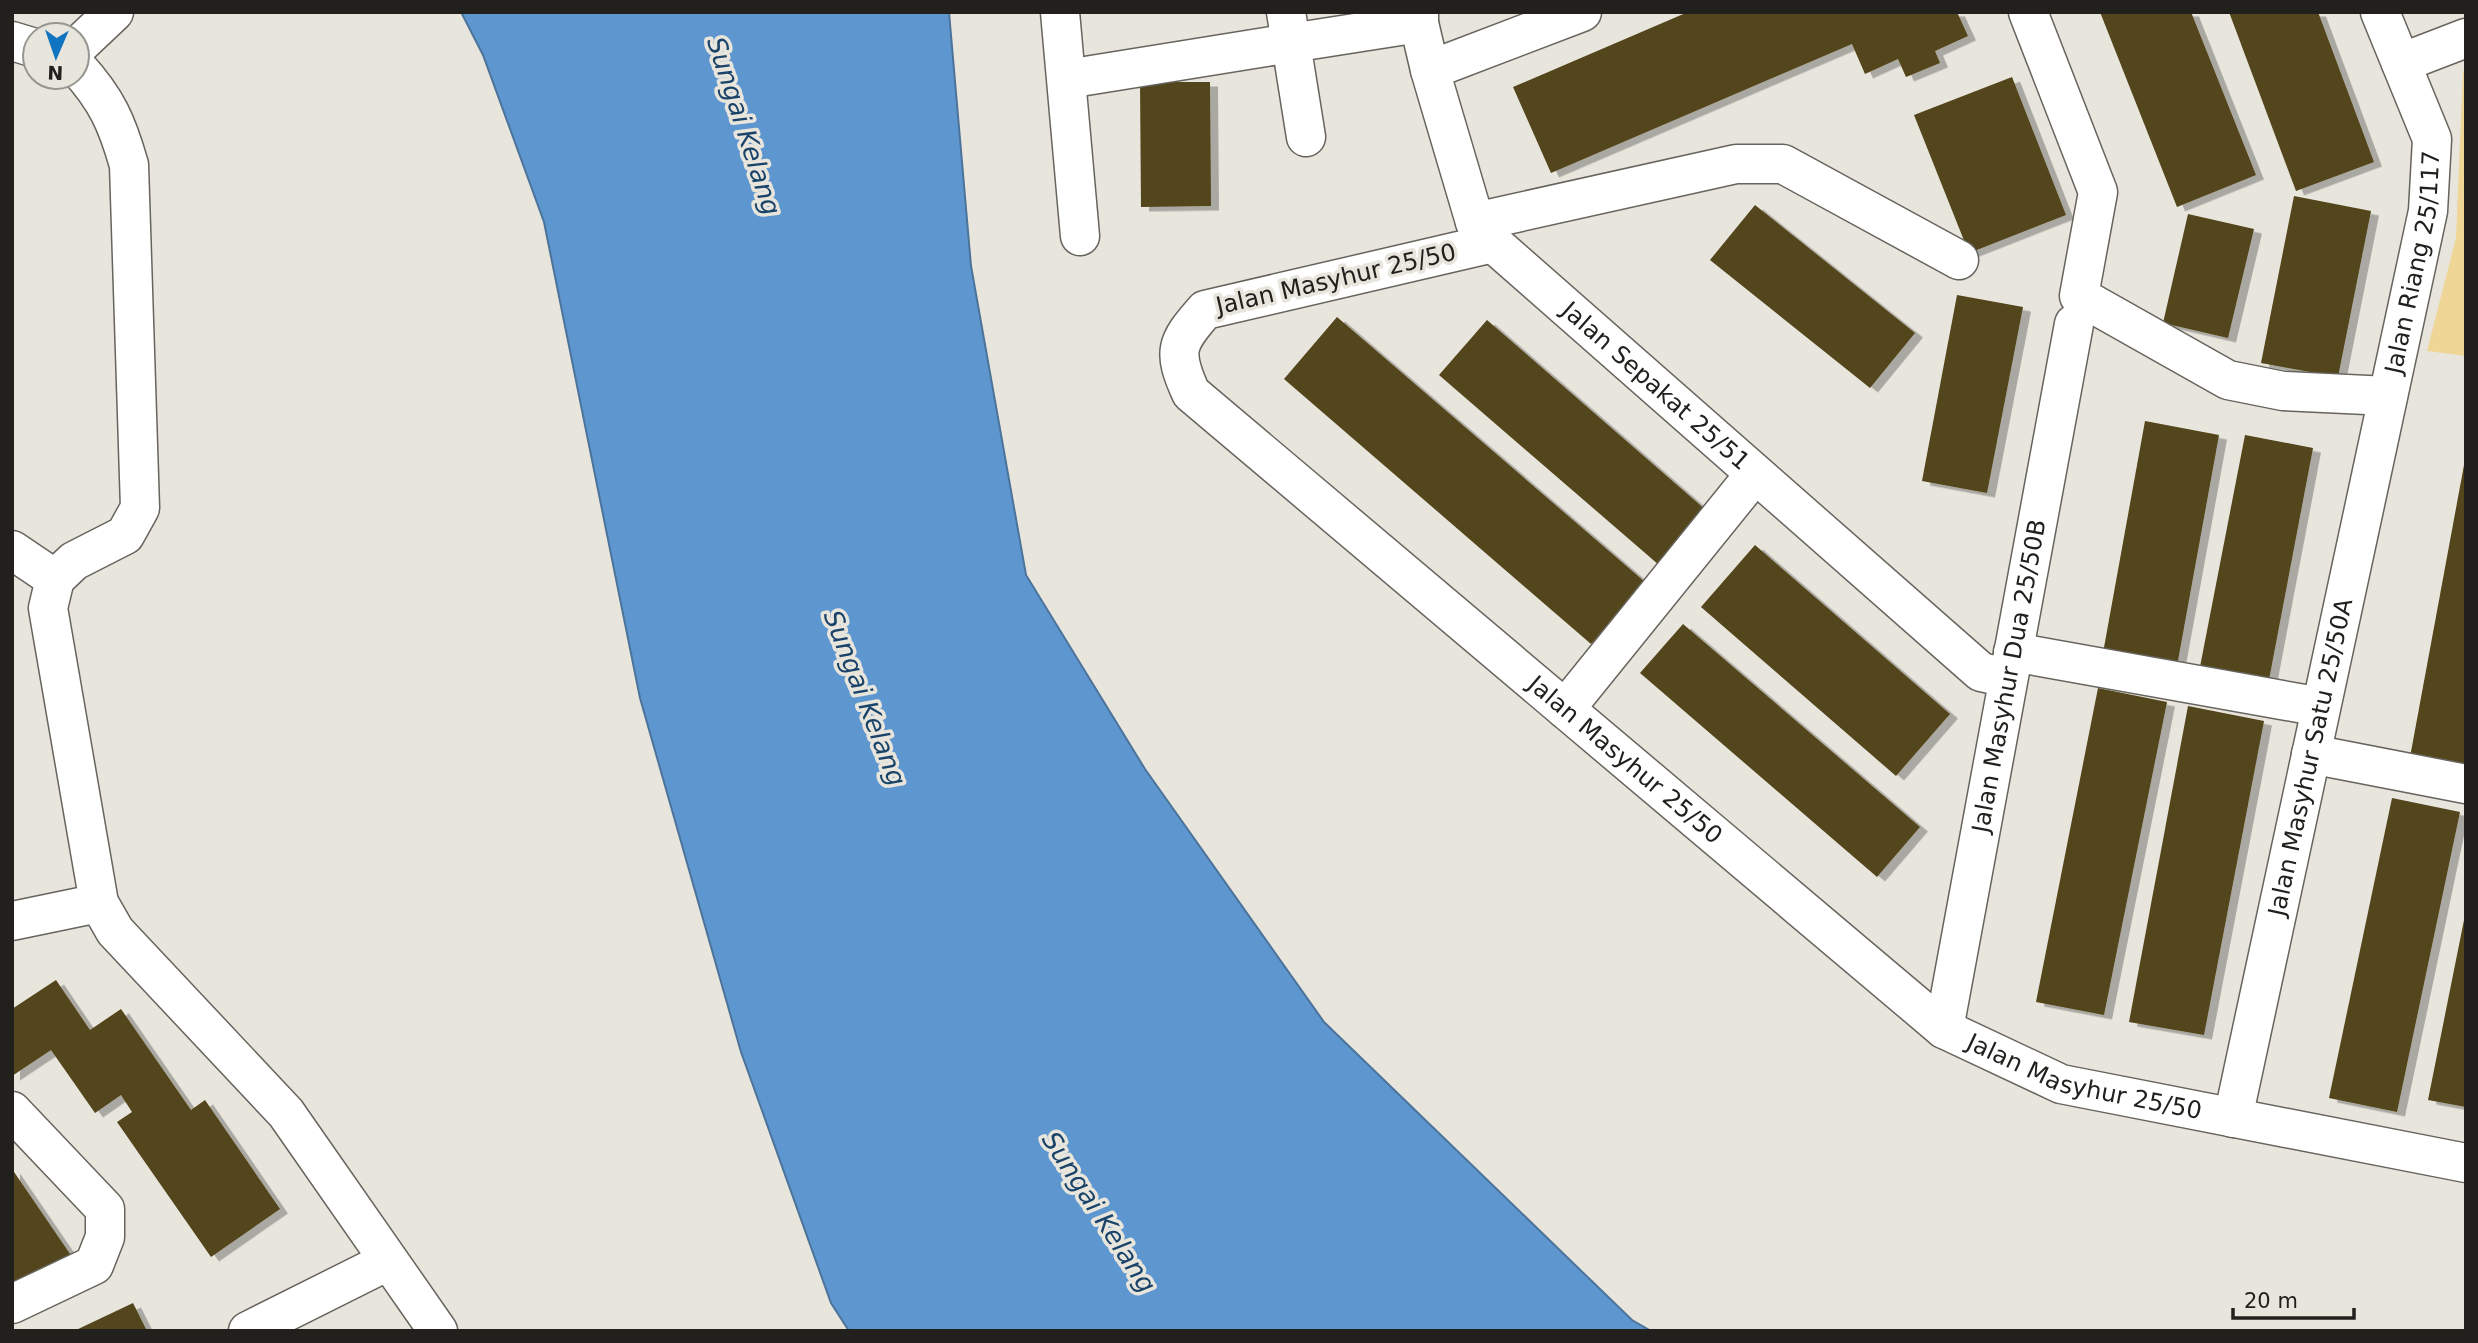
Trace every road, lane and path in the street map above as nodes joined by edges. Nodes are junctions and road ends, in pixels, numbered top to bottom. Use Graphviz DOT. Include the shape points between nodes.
graph roads {
  1 [pos="114,12"];
  2 [pos="1060,12"];
  3 [pos="1582,12"];
  4 [pos="2028,12"];
  5 [pos="2380,12"];
  6 [pos="1419,18"];
  7 [pos="1288,28"];
  8 [pos="91,34"];
  9 [pos="2466,38"];
  10 [pos="2401,63"];
  11 [pos="1430,70"];
  12 [pos="1067,79"];
  13 [pos="91,82"];
  14 [pos="1306,137"];
  15 [pos="1484,232"];
  16 [pos="1080,236"];
  17 [pos="1959,260"];
  18 [pos="2076,310"];
  19 [pos="2388,396"];
  20 [pos="1755,474"];
  21 [pos="12,550"];
  22 [pos="55,579"];
  23 [pos="2011,665"];
  24 [pos="2321,706"];
  25 [pos="1565,709"];
  26 [pos="2311,754"];
  27 [pos="2466,784"];
  28 [pos="99,903"];
  29 [pos="12,921"];
  30 [pos="1944,1029"];
  31 [pos="12,1111"];
  32 [pos="2233,1118"];
  33 [pos="2466,1163"];
  34 [pos="388,1261"];
  35 [pos="12,1304"];
  36 [pos="248,1331"];
  37 [pos="438,1331"];
  1 -- 8 [label="street"];
  2 -- 12 [label="street"];
  3 -- 11 [label="street"];
  4 -- 18 [label="street, Jalan Masyhur Dua 25/50B" via="2098,192"];
  5 -- 10 [label="street, Jalan Riang 25/117"];
  6 -- 7 [label="street"];
  6 -- 11 [label="street"];
  7 -- 12 [label="street"];
  7 -- 14 [label="street"];
  9 -- 10 [label="street"];
  10 -- 19 [label="street, Jalan Riang 25/117" via="2432,139 2428,211"];
  11 -- 15 [label="street"];
  12 -- 16 [label="street"];
  13 -- 22 [label="street" via="117,123 129,165 140,508 125,535 74,561"];
  15 -- 17 [label="street, Jalan Masyhur 25/50" via="1736,164 1783,163"];
  15 -- 20 [label="street, Jalan Sepakat 25/51"];
  15 -- 25 [label="street, Jalan Masyhur 25/50" via="1205,310 1181,337 1180,369 1191,393"];
  18 -- 19 [label="street" via="2228,380 2283,391"];
  18 -- 23 [label="street, Jalan Masyhur Dua 25/50B"];
  19 -- 24 [label="street, Jalan Masyhur Satu 25/50A"];
  20 -- 23 [label="street, Jalan Sepakat 25/51" via="1981,672"];
  20 -- 25 [label="street"];
  21 -- 22 [label="street"];
  22 -- 28 [label="street" via="48,608"];
  23 -- 24 [label="street, Jalan Sepakat 25/51"];
  23 -- 30 [label="street, Jalan Masyhur Dua 25/50B"];
  24 -- 26 [label="street, Jalan Masyhur Satu 25/50A"];
  25 -- 30 [label="street, Jalan Masyhur 25/50"];
  26 -- 27 [label="street"];
  26 -- 32 [label="street, Jalan Masyhur Satu 25/50A"];
  28 -- 29 [label="street"];
  28 -- 34 [label="street" via="115,930 286,1113"];
  30 -- 32 [label="street, Jalan Masyhur 25/50" via="2061,1084"];
  31 -- 35 [label="street" via="105,1209 105,1237 94,1265"];
  32 -- 33 [label="street, Jalan Masyhur 25/50"];
  34 -- 36 [label="street"];
  34 -- 37 [label="street"];
}
